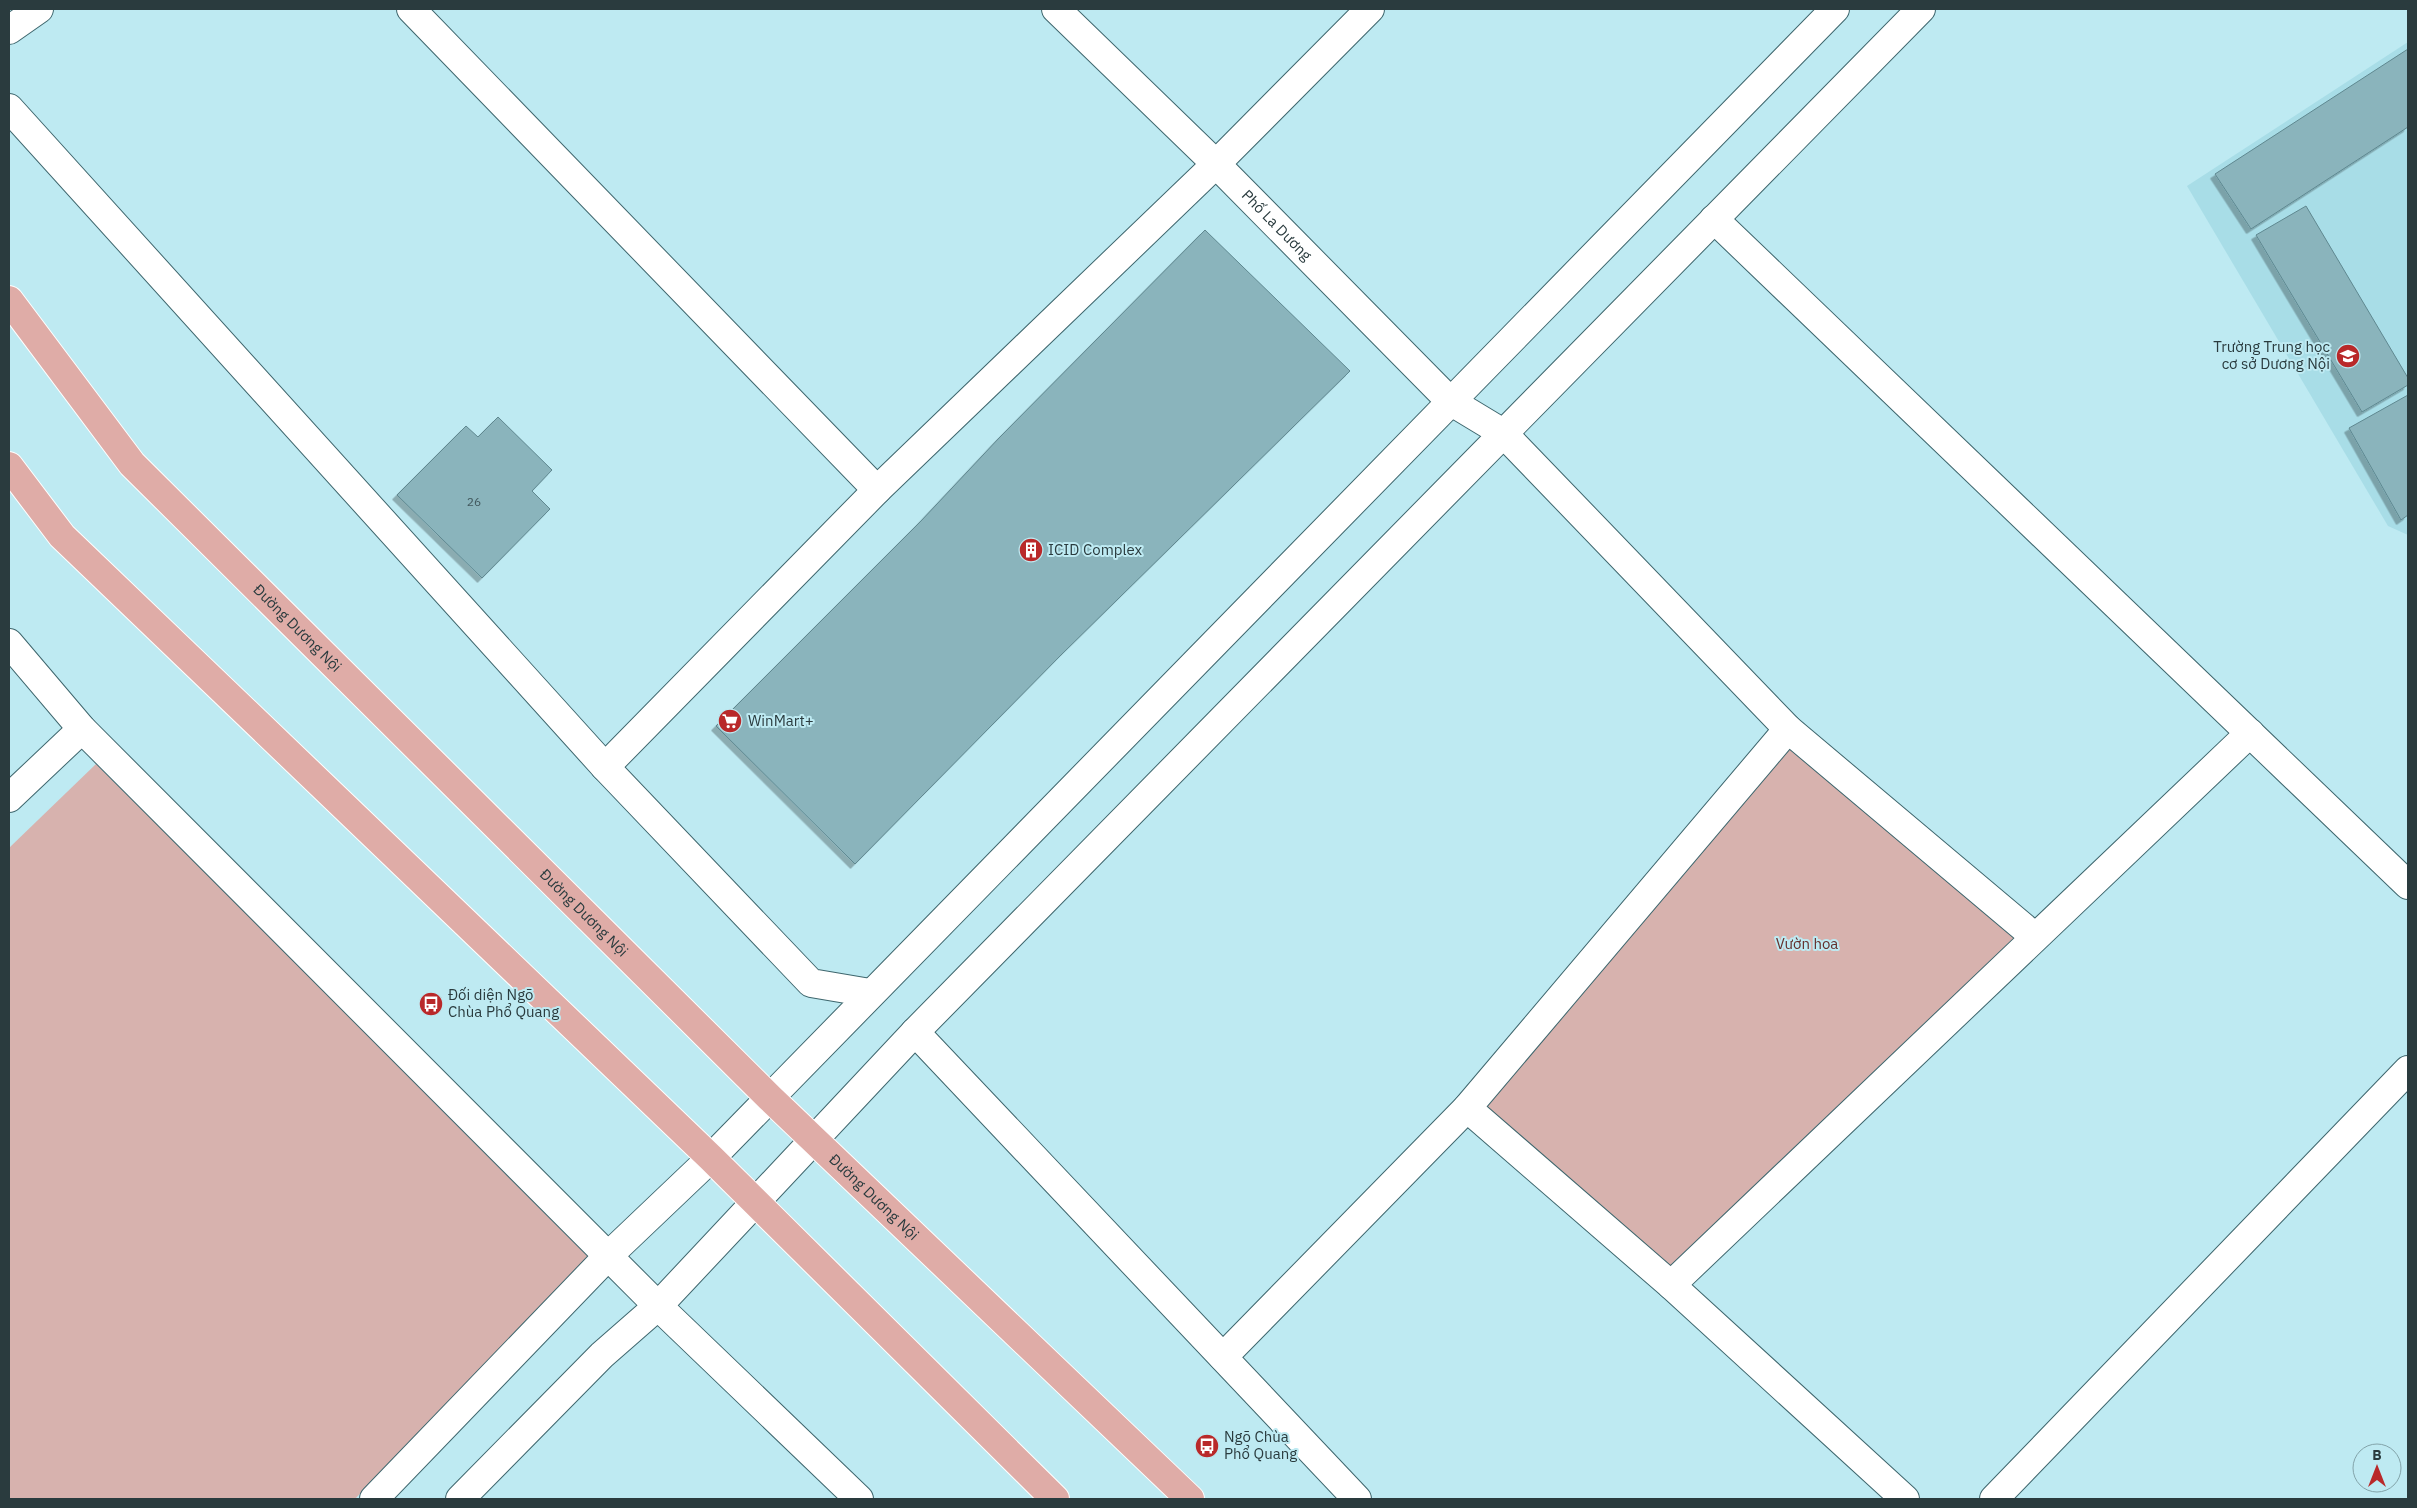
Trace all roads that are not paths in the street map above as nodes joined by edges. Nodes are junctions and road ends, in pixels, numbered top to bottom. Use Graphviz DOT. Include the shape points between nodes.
graph roads {
  1 [pos="38,9"];
  2 [pos="411,9"];
  3 [pos="1056,9"];
  4 [pos="1370,9"];
  5 [pos="1834,9"];
  6 [pos="1921,9"];
  7 [pos="9,30"];
  8 [pos="9,108"];
  9 [pos="1216,164"];
  10 [pos="1714,219"];
  11 [pos="9,300"];
  12 [pos="1450,401"];
  13 [pos="1503,434"];
  14 [pos="9,466"];
  15 [pos="877,490"];
  16 [pos="9,643"];
  17 [pos="82,729"];
  18 [pos="1788,729"];
  19 [pos="2250,733"];
  20 [pos="605,767"];
  21 [pos="9,798"];
  22 [pos="2408,885"];
  23 [pos="2035,937"];
  24 [pos="870,993"];
  25 [pos="915,1032"];
  26 [pos="2408,1070"];
  27 [pos="770,1098"];
  28 [pos="1467,1108"];
  29 [pos="813,1140"];
  30 [pos="711,1158"];
  31 [pos="755,1202"];
  32 [pos="608,1256"];
  33 [pos="1671,1285"];
  34 [pos="658,1306"];
  35 [pos="1223,1358"];
  36 [pos="374,1499"];
  37 [pos="460,1499"];
  38 [pos="859,1499"];
  39 [pos="1054,1499"];
  40 [pos="1190,1499"];
  41 [pos="1357,1499"];
  42 [pos="1905,1499"];
  43 [pos="1994,1499"];
  1 -- 7 [label="street"];
  2 -- 15 [label="street"];
  3 -- 9 [label="street, Phố La Dương"];
  4 -- 9 [label="street"];
  5 -- 12 [label="street"];
  6 -- 10 [label="street"];
  8 -- 20 [label="street"];
  9 -- 12 [label="street, Phố La Dương"];
  9 -- 15 [label="street"];
  10 -- 13 [label="street"];
  10 -- 19 [label="street"];
  11 -- 27 [label="main road, Đường Dương Nội" via="132,464"];
  12 -- 13 [label="street, Phố La Dương"];
  12 -- 24 [label="street"];
  13 -- 18 [label="street, Phố La Dương"];
  13 -- 25 [label="street"];
  14 -- 30 [label="main road" via="62,536"];
  15 -- 20 [label="street"];
  16 -- 17 [label="street"];
  17 -- 21 [label="street"];
  17 -- 32 [label="street"];
  18 -- 23 [label="street, Phố La Dương"];
  18 -- 28 [label="street"];
  19 -- 22 [label="street"];
  19 -- 23 [label="street"];
  20 -- 24 [label="street" via="811,983"];
  23 -- 33 [label="street"];
  24 -- 27 [label="street"];
  25 -- 29 [label="street"];
  25 -- 35 [label="street"];
  26 -- 43 [label="street"];
  27 -- 29 [label="main road, Đường Dương Nội"];
  27 -- 30 [label="street"];
  28 -- 33 [label="street"];
  28 -- 35 [label="street"];
  29 -- 31 [label="street"];
  29 -- 40 [label="main road, Đường Dương Nội"];
  30 -- 31 [label="main road"];
  30 -- 32 [label="street"];
  31 -- 34 [label="street"];
  31 -- 39 [label="main road"];
  32 -- 34 [label="street"];
  32 -- 36 [label="street"];
  33 -- 42 [label="street"];
  34 -- 37 [label="street" via="602,1355"];
  34 -- 38 [label="street"];
  35 -- 41 [label="street"];
}
